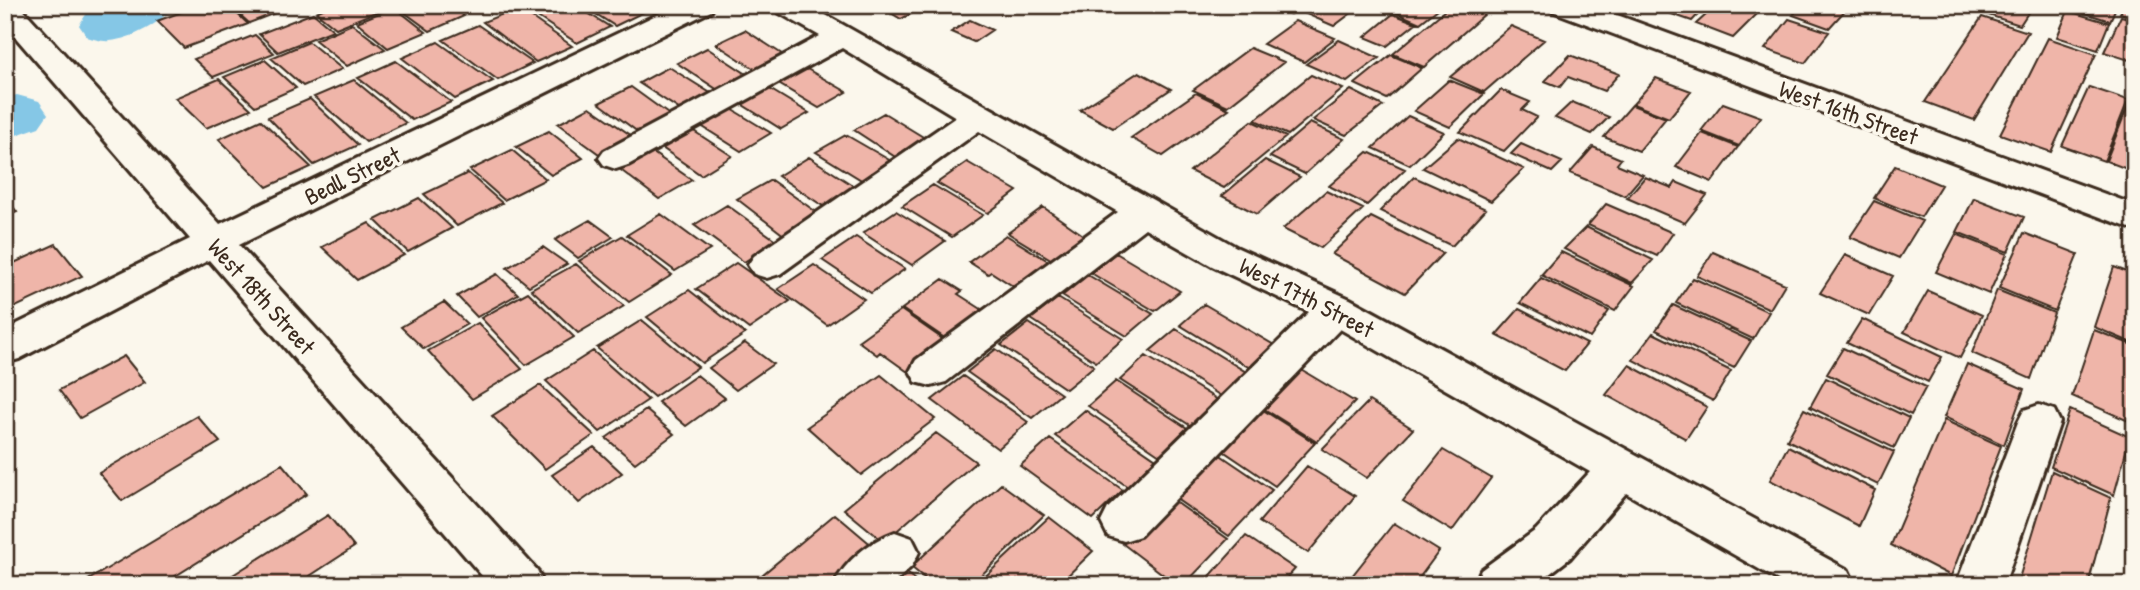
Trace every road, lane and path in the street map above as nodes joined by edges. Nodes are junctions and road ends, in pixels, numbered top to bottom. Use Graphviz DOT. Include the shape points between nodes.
graph roads {
  1 [pos="701,5"];
  2 [pos="786,5"];
  3 [pos="1563,5"];
  4 [pos="5,7"];
  5 [pos="842,36"];
  6 [pos="978,117"];
  7 [pos="616,158"];
  8 [pos="1143,211"];
  9 [pos="2135,218"];
  10 [pos="214,242"];
  11 [pos="767,265"];
  12 [pos="1336,309"];
  13 [pos="5,348"];
  14 [pos="931,371"];
  15 [pos="2039,422"];
  16 [pos="1622,467"];
  17 [pos="1124,522"];
  18 [pos="895,552"];
  19 [pos="520,585"];
  20 [pos="858,585"];
  21 [pos="1498,585"];
  22 [pos="1831,585"];
  23 [pos="1980,585"];
  1 -- 10 [label="street, Beall Street"];
  2 -- 5 [label="street, West 17th Street"];
  3 -- 9 [label="street, West 16th Street"];
  4 -- 10 [label="street, West 18th Street"];
  5 -- 6 [label="street, West 17th Street"];
  5 -- 7 [label="street"];
  6 -- 8 [label="street, West 17th Street"];
  6 -- 11 [label="street"];
  8 -- 12 [label="street, West 17th Street" via="1225,257"];
  8 -- 14 [label="street"];
  10 -- 13 [label="street, Beall Street"];
  10 -- 19 [label="street, West 18th Street"];
  12 -- 16 [label="street, West 17th Street"];
  12 -- 17 [label="street"];
  15 -- 23 [label="street"];
  16 -- 21 [label="street" via="1553,544"];
  16 -- 22 [label="street, West 17th Street"];
  18 -- 20 [label="street"];
}
